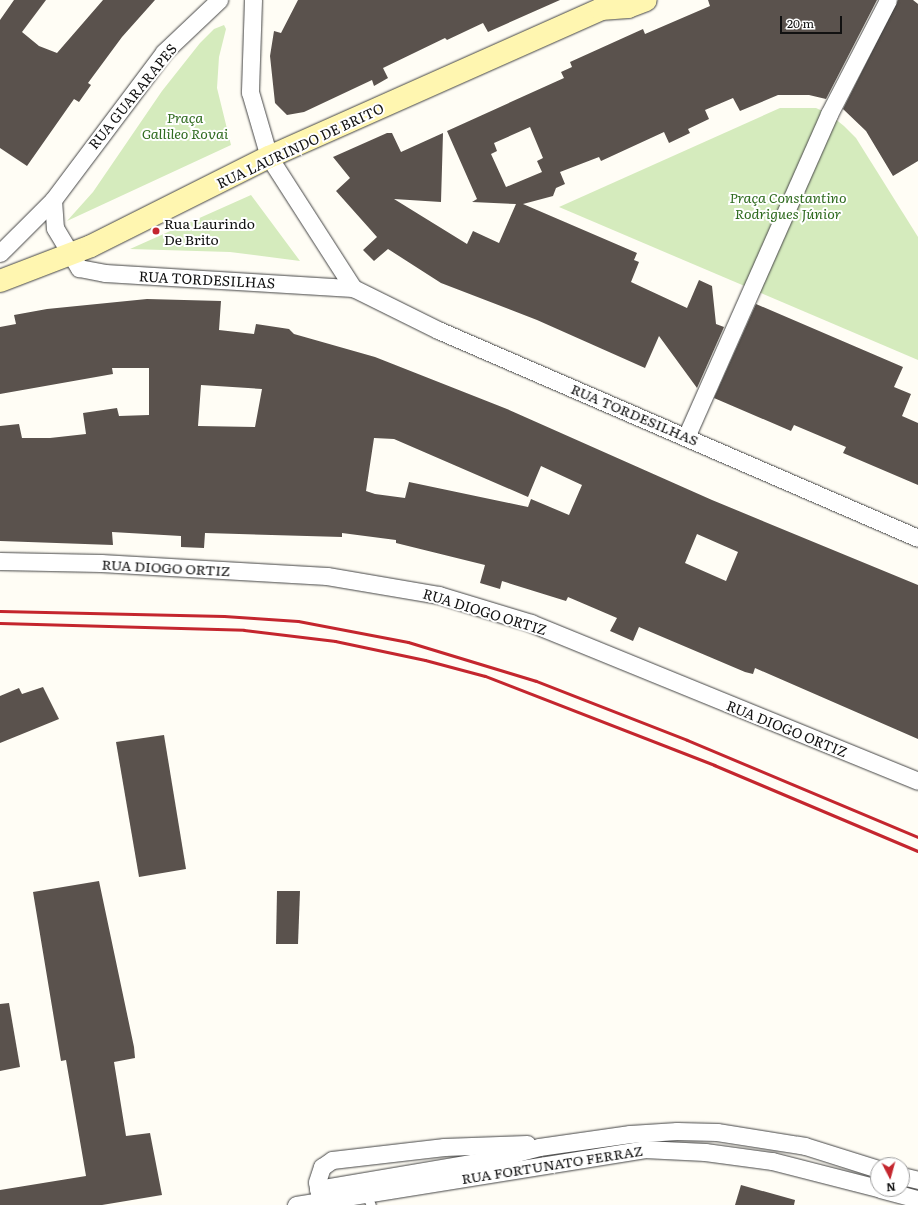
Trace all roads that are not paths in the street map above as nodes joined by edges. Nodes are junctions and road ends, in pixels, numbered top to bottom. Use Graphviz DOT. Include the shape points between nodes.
graph roads {
  1 [pos="219,0"];
  2 [pos="253,0"];
  3 [pos="646,0"];
  4 [pos="888,0"];
  5 [pos="605,4"];
  6 [pos="269,157"];
  7 [pos="53,200"];
  8 [pos="0,253"];
  9 [pos="69,253"];
  10 [pos="0,281"];
  11 [pos="353,288"];
  12 [pos="686,436"];
  13 [pos="918,538"];
  14 [pos="0,561"];
  15 [pos="918,781"];
  16 [pos="539,1147"];
  17 [pos="870,1166"];
  18 [pos="870,1187"];
  19 [pos="319,1195"];
  20 [pos="368,1199"];
  21 [pos="296,1205"];
  1 -- 7 [label="street, RUA GUARARAPES" via="164,52"];
  2 -- 6 [label="street" via="250,92"];
  3 -- 5 [label="street, RUA LAURINDO DE BRITO" via="628,8"];
  4 -- 12 [label="street" via="830,114"];
  5 -- 6 [label="street, RUA LAURINDO DE BRITO"];
  6 -- 9 [label="street, RUA LAURINDO DE BRITO" via="91,246"];
  6 -- 11 [label="street"];
  7 -- 8 [label="street, RUA GUARARAPES"];
  7 -- 9 [label="street" via="55,228"];
  9 -- 10 [label="street, RUA LAURINDO DE BRITO"];
  9 -- 11 [label="street, RUA TORDESILHAS" via="79,268 105,274"];
  11 -- 12 [label="street, RUA TORDESILHAS" via="438,330"];
  12 -- 13 [label="street, RUA TORDESILHAS"];
  14 -- 15 [label="street, RUA DIOGO ORTIZ" via="101,563 327,576 439,595 531,623"];
  16 -- 17 [label="street, RUA FORTUNATO FERRAZ" via="630,1134 717,1132 805,1146"];
  16 -- 19 [label="street, RUA FORTUNATO FERRAZ"];
  16 -- 19 [label="street" via="522,1143 444,1147 332,1160 322,1168 317,1182"];
  18 -- 20 [label="street, RUA FORTUNATO FERRAZ" via="772,1161 705,1152 644,1149"];
  19 -- 20 [label="street, RUA FORTUNATO FERRAZ"];
  19 -- 21 [label="street, RUA FORTUNATO FERRAZ"];
}
